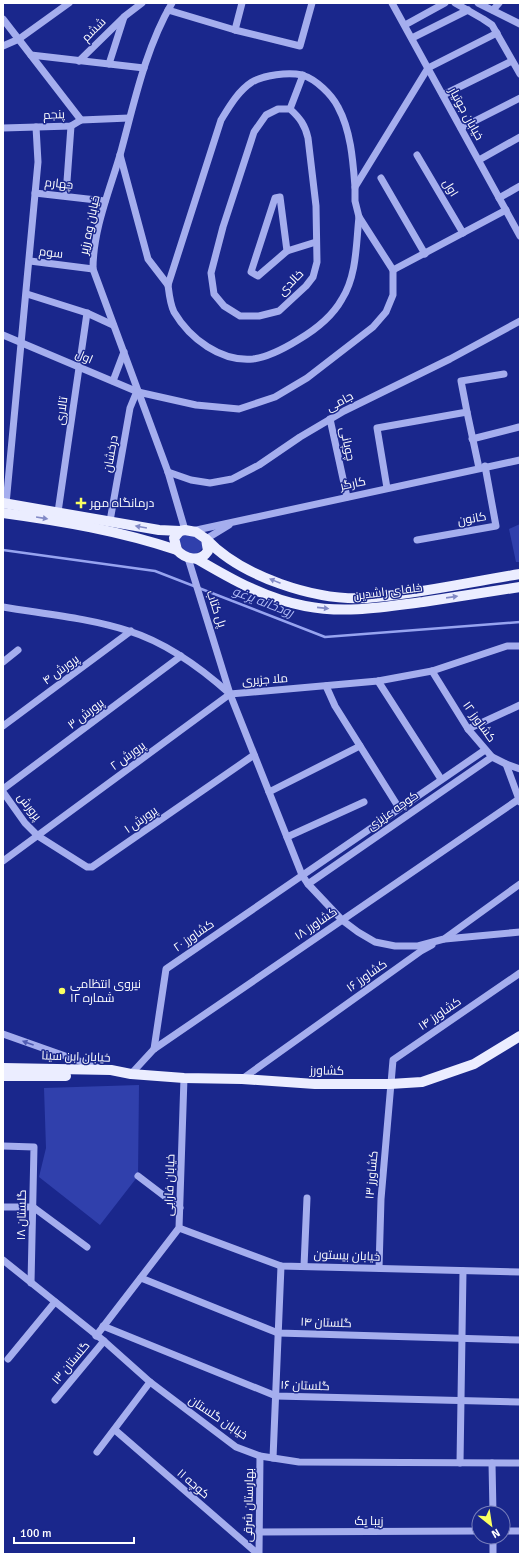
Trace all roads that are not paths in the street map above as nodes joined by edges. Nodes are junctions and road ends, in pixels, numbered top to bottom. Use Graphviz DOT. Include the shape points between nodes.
graph roads {
  1 [pos="69,3"];
  2 [pos="142,3"];
  3 [pos="172,3"];
  4 [pos="242,3"];
  5 [pos="312,3"];
  6 [pos="392,3"];
  7 [pos="445,3"];
  8 [pos="455,3"];
  9 [pos="478,3"];
  10 [pos="500,3"];
  11 [pos="168,10"];
  12 [pos="468,10"];
  13 [pos="493,10"];
  14 [pos="125,16"];
  15 [pos="3,19"];
  16 [pos="520,24"];
  17 [pos="404,25"];
  18 [pos="235,30"];
  19 [pos="497,33"];
  20 [pos="412,38"];
  21 [pos="19,39"];
  22 [pos="3,46"];
  23 [pos="31,55"];
  24 [pos="79,61"];
  25 [pos="512,61"];
  26 [pos="109,64"];
  27 [pos="144,68"];
  28 [pos="428,68"];
  29 [pos="520,74"];
  30 [pos="303,75"];
  31 [pos="443,95"];
  32 [pos="520,98"];
  33 [pos="290,109"];
  34 [pos="129,118"];
  35 [pos="81,120"];
  36 [pos="71,126"];
  37 [pos="36,127"];
  38 [pos="3,128"];
  39 [pos="461,128"];
  40 [pos="520,137"];
  41 [pos="120,154"];
  42 [pos="417,155"];
  43 [pos="479,160"];
  44 [pos="381,178"];
  45 [pos="520,186"];
  46 [pos="355,187"];
  47 [pos="34,193"];
  48 [pos="66,195"];
  49 [pos="499,198"];
  50 [pos="105,201"];
  51 [pos="506,210"];
  52 [pos="359,217"];
  53 [pos="463,233"];
  54 [pos="520,235"];
  55 [pos="316,242"];
  56 [pos="287,251"];
  57 [pos="425,254"];
  58 [pos="30,261"];
  59 [pos="93,269"];
  60 [pos="393,270"];
  61 [pos="168,285"];
  62 [pos="27,294"];
  63 [pos="87,313"];
  64 [pos="520,321"];
  65 [pos="113,325"];
  66 [pos="3,335"];
  67 [pos="21,342"];
  68 [pos="124,352"];
  69 [pos="80,367"];
  70 [pos="504,374"];
  71 [pos="113,381"];
  72 [pos="138,391"];
  73 [pos="467,412"];
  74 [pos="330,419"];
  75 [pos="519,427"];
  76 [pos="472,439"];
  77 [pos="520,460"];
  78 [pos="482,467"];
  79 [pos="168,472"];
  80 [pos="387,488"];
  81 [pos="347,497"];
  82 [pos="4,507"];
  83 [pos="58,512"];
  84 [pos="110,521"];
  85 [pos="237,521"];
  86 [pos="186,531"];
  87 [pos="206,539"];
  88 [pos="417,540"];
  89 [pos="177,550"];
  90 [pos="192,558"];
  91 [pos="520,574"];
  92 [pos="520,587"];
  93 [pos="3,607"];
  94 [pos="131,632"];
  95 [pos="520,646"];
  96 [pos="18,650"];
  97 [pos="181,656"];
  98 [pos="3,662"];
  99 [pos="432,671"];
  100 [pos="378,681"];
  101 [pos="326,686"];
  102 [pos="230,694"];
  103 [pos="520,706"];
  104 [pos="3,726"];
  105 [pos="468,729"];
  106 [pos="360,746"];
  107 [pos="485,750"];
  108 [pos="254,755"];
  109 [pos="492,757"];
  110 [pos="506,764"];
  111 [pos="520,769"];
  112 [pos="441,779"];
  113 [pos="3,791"];
  114 [pos="269,792"];
  115 [pos="520,801"];
  116 [pos="364,802"];
  117 [pos="399,808"];
  118 [pos="38,836"];
  119 [pos="287,837"];
  120 [pos="3,861"];
  121 [pos="302,875"];
  122 [pos="308,884"];
  123 [pos="520,884"];
  124 [pos="342,920"];
  125 [pos="520,932"];
  126 [pos="444,939"];
  127 [pos="520,973"];
  128 [pos="3,1034"];
  129 [pos="520,1036"];
  130 [pos="154,1049"];
  131 [pos="3,1068"];
  132 [pos="105,1070"];
  133 [pos="127,1073"];
  134 [pos="3,1076"];
  135 [pos="184,1078"];
  136 [pos="242,1079"];
  137 [pos="390,1084"];
  138 [pos="3,1146"];
  139 [pos="138,1176"];
  140 [pos="307,1198"];
  141 [pos="3,1207"];
  142 [pos="33,1207"];
  143 [pos="180,1208"];
  144 [pos="179,1228"];
  145 [pos="87,1247"];
  146 [pos="5,1264"];
  147 [pos="281,1266"];
  148 [pos="304,1266"];
  149 [pos="379,1268"];
  150 [pos="463,1270"];
  151 [pos="520,1272"];
  152 [pos="141,1278"];
  153 [pos="31,1283"];
  154 [pos="55,1302"];
  155 [pos="104,1326"];
  156 [pos="278,1333"];
  157 [pos="96,1336"];
  158 [pos="462,1338"];
  159 [pos="520,1340"];
  160 [pos="104,1341"];
  161 [pos="8,1359"];
  162 [pos="150,1382"];
  163 [pos="276,1396"];
  164 [pos="55,1400"];
  165 [pos="461,1401"];
  166 [pos="520,1402"];
  167 [pos="114,1430"];
  168 [pos="97,1452"];
  169 [pos="260,1456"];
  170 [pos="273,1458"];
  171 [pos="460,1463"];
  172 [pos="492,1463"];
  173 [pos="520,1463"];
  174 [pos="493,1505"];
  175 [pos="471,1531"];
  176 [pos="259,1532"];
  177 [pos="258,1554"];
  1 -- 21 [label="street"];
  2 -- 14 [label="street, ششم"];
  3 -- 11 [label="street, خیابان وه رزیر"];
  4 -- 18 [label="street"];
  5 -- 18 [label="street" via="300,46"];
  6 -- 17 [label="street, خیابان جوتیار"];
  7 -- 17 [label="street"];
  8 -- 12 [label="street"];
  9 -- 13 [label="street"];
  10 -- 13 [label="street"];
  11 -- 18 [label="street"];
  11 -- 27 [label="street, خیابان وه رزیر"];
  12 -- 19 [label="street" via="483,19"];
  12 -- 20 [label="street"];
  13 -- 16 [label="street"];
  14 -- 24 [label="street, ششم"];
  14 -- 26 [label="street, ششم"];
  15 -- 21 [label="street"];
  17 -- 20 [label="street, خیابان جوتیار"];
  19 -- 25 [label="street"];
  19 -- 28 [label="street"];
  20 -- 28 [label="street, خیابان جوتیار"];
  21 -- 22 [label="street"];
  21 -- 23 [label="street"];
  23 -- 24 [label="street, ششم"];
  23 -- 35 [label="street"];
  24 -- 26 [label="street, ششم"];
  25 -- 29 [label="street"];
  25 -- 31 [label="street"];
  26 -- 27 [label="street, ششم"];
  27 -- 34 [label="street, خیابان وه رزیر"];
  28 -- 31 [label="street, خیابان جوتیار"];
  28 -- 46 [label="street"];
  30 -- 33 [label="street"];
  30 -- 46 [label="street" via="328,92 338,107 353,156"];
  30 -- 61 [label="street" via="269,76 252,82 233,101 222,120"];
  31 -- 39 [label="street, خیابان جوتیار"];
  32 -- 39 [label="street"];
  33 -- 55 [label="street, خالدی" via="299,117 308,138 316,206"];
  33 -- 55 [label="street, خالدی" via="266,115 254,132 211,273 214,294 224,306 240,316 259,316 278,311 313,277 317,262"];
  34 -- 35 [label="street, پنجم"];
  34 -- 41 [label="street, خیابان وه رزیر"];
  35 -- 36 [label="street, پنجم"];
  36 -- 37 [label="street, پنجم"];
  36 -- 48 [label="street"];
  37 -- 38 [label="street, پنجم"];
  37 -- 47 [label="street" via="38,162"];
  39 -- 43 [label="street, خیابان جوتیار"];
  40 -- 43 [label="street"];
  41 -- 50 [label="street, خیابان وه رزیر"];
  41 -- 61 [label="street" via="148,259"];
  42 -- 53 [label="street, اول"];
  43 -- 49 [label="street, خیابان جوتیار"];
  44 -- 57 [label="street"];
  45 -- 49 [label="street"];
  46 -- 52 [label="street"];
  47 -- 48 [label="street, چهارم"];
  47 -- 58 [label="street"];
  48 -- 50 [label="street, چهارم"];
  49 -- 51 [label="street, خیابان جوتیار"];
  50 -- 59 [label="street, خیابان وه رزیر" via="93,254"];
  51 -- 53 [label="street"];
  51 -- 54 [label="street, خیابان جوتیار"];
  52 -- 60 [label="street"];
  52 -- 61 [label="street" via="355,267 342,300 318,327 286,348 269,355 253,359 233,358 206,348 187,329 174,310"];
  53 -- 57 [label="street"];
  55 -- 56 [label="street"];
  56 -- 56 [label="street" via="258,276 252,272 276,198 280,197"];
  57 -- 60 [label="street"];
  58 -- 59 [label="street, سوم"];
  58 -- 62 [label="street"];
  59 -- 65 [label="street, خیابان وه رزیر"];
  60 -- 72 [label="street, اول" via="393,295 386,312 373,327 307,378 275,397 239,409 196,405"];
  62 -- 63 [label="street"];
  62 -- 67 [label="street"];
  63 -- 65 [label="street"];
  63 -- 69 [label="street, تالاری"];
  64 -- 74 [label="street, جامی"];
  65 -- 68 [label="street, خیابان وه رزیر"];
  66 -- 67 [label="street, اول"];
  67 -- 69 [label="street, اول"];
  67 -- 82 [label="street"];
  68 -- 71 [label="street"];
  68 -- 72 [label="street, خیابان وه رزیر"];
  69 -- 71 [label="street, اول"];
  69 -- 83 [label="street, تالاری"];
  70 -- 73 [label="street" via="461,381"];
  71 -- 72 [label="street, اول"];
  72 -- 79 [label="street, خیابان وه رزیر"];
  72 -- 84 [label="street, درخشان" via="130,408"];
  73 -- 76 [label="street"];
  73 -- 80 [label="street" via="377,428"];
  74 -- 79 [label="street, جامی" via="259,465 232,479 210,483"];
  74 -- 81 [label="street, چوپانی"];
  75 -- 76 [label="street"];
  76 -- 78 [label="street"];
  77 -- 78 [label="street, کارگر"];
  78 -- 80 [label="street, کارگر"];
  78 -- 88 [label="street, کانون" via="496,526"];
  79 -- 86 [label="street, خیابان وه رزیر"];
  80 -- 81 [label="street, کارگر"];
  81 -- 85 [label="street, کارگر"];
  82 -- 83 [label="main road"];
  82 -- 89 [label="main road, one-way" via="101,529"];
  83 -- 84 [label="main road"];
  86 -- 84 [label="main road, one-way" via="159,530"];
  85 -- 86 [label="street, کارگر"];
  85 -- 87 [label="street"];
  86 -- 87 [label="main road" via="199,533"];
  86 -- 89 [label="main road" via="174,538"];
  87 -- 90 [label="main road" via="208,551 203,557"];
  91 -- 87 [label="main road, one-way" via="366,598 330,595 288,587 253,572 228,558"];
  89 -- 90 [label="main road"];
  90 -- 92 [label="main road, خلفای راشدین, one-way" via="267,595 305,606 338,610 369,610"];
  90 -- 102 [label="street, پل کتاب" via="195,582"];
  93 -- 94 [label="street, ملا جزیری" via="63,616"];
  94 -- 97 [label="street, ملا جزیری"];
  94 -- 104 [label="street, پرورش ۴"];
  95 -- 99 [label="street, ملا جزیری" via="508,646"];
  96 -- 98 [label="street"];
  97 -- 102 [label="street, ملا جزیری"];
  97 -- 113 [label="street, پرورش ۳"];
  99 -- 100 [label="street, ملا جزیری"];
  99 -- 105 [label="street, کشاورز ۱۲"];
  100 -- 101 [label="street, ملا جزیری"];
  100 -- 112 [label="street"];
  101 -- 102 [label="street, ملا جزیری"];
  101 -- 106 [label="street" via="335,706"];
  102 -- 108 [label="street, پل کتاب"];
  102 -- 118 [label="street, پرورش ۲"];
  103 -- 105 [label="street"];
  105 -- 107 [label="street, کشاورز ۱۲"];
  106 -- 114 [label="street"];
  106 -- 117 [label="street"];
  107 -- 109 [label="street, کشاورز ۱۲"];
  107 -- 112 [label="street, کشاورز ۲۰"];
  108 -- 114 [label="street, پل کتاب"];
  108 -- 118 [label="street, پرورش ۱" via="92,867 87,867"];
  109 -- 110 [label="street, کشاورز ۱۲"];
  109 -- 122 [label="street, کوچه عزیزی"];
  110 -- 111 [label="street, کشاورز ۱۲"];
  110 -- 115 [label="street"];
  112 -- 117 [label="street, کشاورز ۲۰"];
  113 -- 118 [label="street, پرورش" via="25,823"];
  114 -- 119 [label="street, پل کتاب"];
  115 -- 124 [label="street, کشاورز ۱۸"];
  116 -- 119 [label="street"];
  117 -- 121 [label="street, کشاورز ۲۰"];
  118 -- 120 [label="street, پرورش ۲"];
  119 -- 121 [label="street, پل کتاب"];
  121 -- 122 [label="street, پل کتاب"];
  121 -- 130 [label="street, کشاورز ۲۰" via="166,969"];
  122 -- 124 [label="street, پل کتاب"];
  123 -- 126 [label="street"];
  124 -- 126 [label="street, پل کتاب" via="375,942 395,946 418,946"];
  124 -- 130 [label="street, کشاورز ۱۸"];
  125 -- 126 [label="street, کشاورز ۱۶"];
  126 -- 136 [label="street, کشاورز ۱۶" via="421,951"];
  127 -- 137 [label="street, کشاورز ۱۴" via="392,1060"];
  132 -- 128 [label="street, one-way"];
  129 -- 137 [label="main road, کشاورز" via="474,1064 422,1082"];
  130 -- 133 [label="street, کشاورز ۱۸"];
  131 -- 132 [label="main road, خیابان ابن سینا"];
  132 -- 133 [label="main road, خیابان ابن سینا"];
  133 -- 134 [label="main road, خیابان ابن سینا"];
  133 -- 135 [label="main road, کشاورز"];
  135 -- 136 [label="main road, کشاورز"];
  135 -- 143 [label="street, خیابان فارابی"];
  136 -- 137 [label="main road, کشاورز" via="315,1084"];
  137 -- 149 [label="street, کشاورز ۱۳" via="381,1199"];
  138 -- 142 [label="street, گلستان ۱۸" via="34,1147"];
  139 -- 143 [label="street"];
  140 -- 148 [label="street"];
  141 -- 142 [label="street"];
  142 -- 145 [label="street"];
  142 -- 153 [label="street, گلستان ۱۸"];
  143 -- 144 [label="street, خیابان فارابی"];
  144 -- 147 [label="street, خیابان بیستون"];
  144 -- 152 [label="street, خیابان فارابی"];
  146 -- 153 [label="street, خیابان گلستان"];
  147 -- 148 [label="street, خیابان بیستون"];
  147 -- 156 [label="street"];
  148 -- 149 [label="street, خیابان بیستون"];
  149 -- 150 [label="street, خیابان بیستون"];
  150 -- 151 [label="street, خیابان بیستون"];
  150 -- 158 [label="street"];
  152 -- 155 [label="street, خیابان فارابی"];
  152 -- 156 [label="street, گلستان ۱۴"];
  153 -- 154 [label="street, خیابان گلستان"];
  154 -- 157 [label="street, خیابان گلستان"];
  154 -- 161 [label="street"];
  155 -- 157 [label="street, خیابان فارابی"];
  155 -- 163 [label="street, گلستان ۱۶"];
  156 -- 158 [label="street, گلستان ۱۴"];
  156 -- 163 [label="street"];
  157 -- 160 [label="street, خیابان گلستان"];
  158 -- 159 [label="street, گلستان ۱۴"];
  158 -- 165 [label="street"];
  160 -- 162 [label="street, خیابان گلستان"];
  160 -- 164 [label="street, گلستان ۱۳"];
  162 -- 167 [label="street"];
  162 -- 169 [label="street, خیابان گلستان" via="236,1447"];
  163 -- 165 [label="street, گلستان ۱۶"];
  163 -- 170 [label="street"];
  165 -- 166 [label="street, گلستان ۱۶"];
  165 -- 171 [label="street"];
  167 -- 168 [label="street"];
  167 -- 177 [label="street, کوچه ۱۱"];
  169 -- 170 [label="street, خیابان گلستان"];
  169 -- 176 [label="street, بهارستان شرقی"];
  170 -- 171 [label="street, خیابان گلستان" via="300,1462"];
  171 -- 172 [label="street, خیابان گلستان"];
  172 -- 173 [label="street, خیابان گلستان"];
  172 -- 174 [label="street"];
  175 -- 176 [label="street, زیبا یک"];
  176 -- 177 [label="street, بهارستان شرقی"];
}
